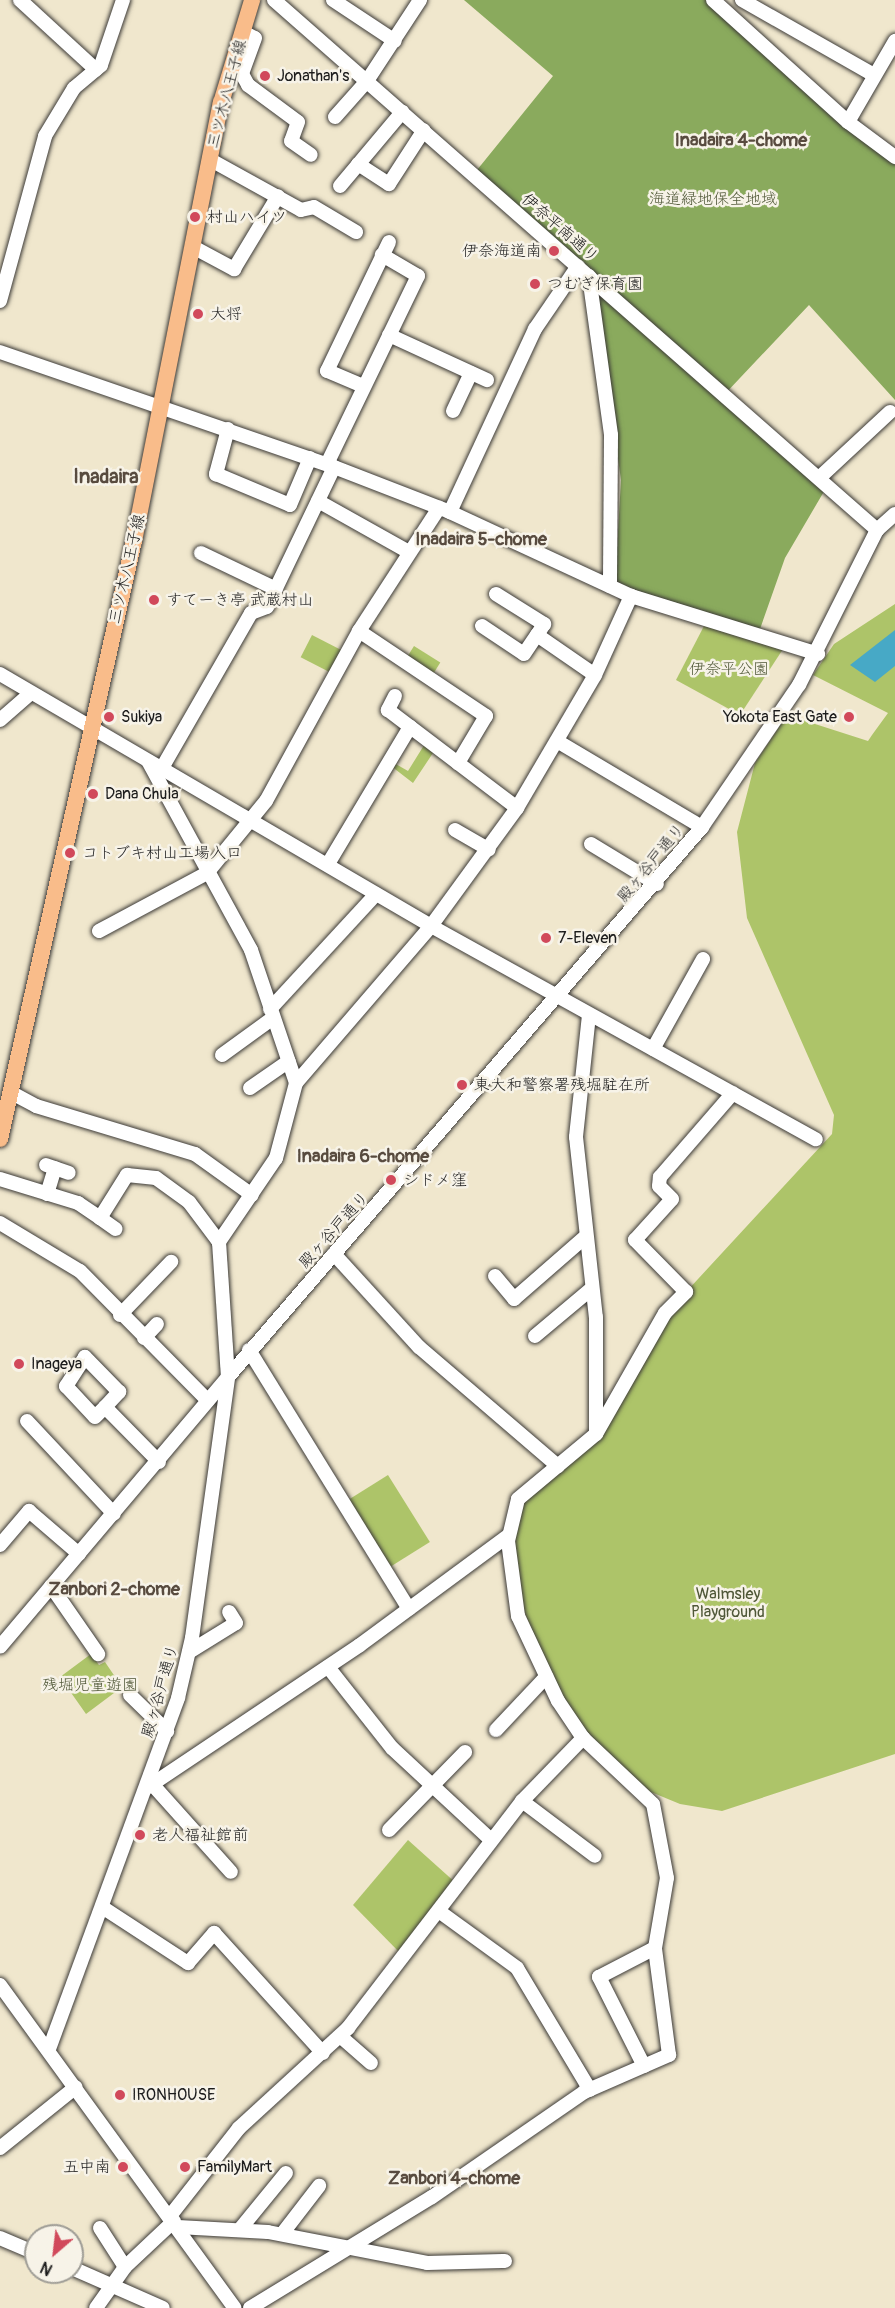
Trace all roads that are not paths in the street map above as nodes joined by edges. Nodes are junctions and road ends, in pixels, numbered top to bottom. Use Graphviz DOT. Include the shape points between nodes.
graph roads {
  1 [pos="20,0"];
  2 [pos="123,0"];
  3 [pos="252,0"];
  4 [pos="274,0"];
  5 [pos="333,0"];
  6 [pos="713,0"];
  7 [pos="742,0"];
  8 [pos="414,2"];
  9 [pos="243,32"];
  10 [pos="395,41"];
  11 [pos="895,41"];
  12 [pos="96,70"];
  13 [pos="874,75"];
  14 [pos="367,81"];
  15 [pos="402,112"];
  16 [pos="336,117"];
  17 [pos="848,122"];
  18 [pos="424,130"];
  19 [pos="311,155"];
  20 [pos="895,157"];
  21 [pos="209,159"];
  22 [pos="358,164"];
  23 [pos="340,186"];
  24 [pos="278,196"];
  25 [pos="356,232"];
  26 [pos="389,242"];
  27 [pos="193,248"];
  28 [pos="381,255"];
  29 [pos="578,266"];
  30 [pos="589,276"];
  31 [pos="0,301"];
  32 [pos="389,335"];
  33 [pos="0,352"];
  34 [pos="471,372"];
  35 [pos="487,380"];
  36 [pos="363,386"];
  37 [pos="162,406"];
  38 [pos="453,411"];
  39 [pos="890,412"];
  40 [pos="228,429"];
  41 [pos="310,458"];
  42 [pos="331,465"];
  43 [pos="819,478"];
  44 [pos="318,501"];
  45 [pos="444,510"];
  46 [pos="895,514"];
  47 [pos="877,530"];
  48 [pos="409,552"];
  49 [pos="201,553"];
  50 [pos="610,586"];
  51 [pos="276,590"];
  52 [pos="496,594"];
  53 [pos="631,596"];
  54 [pos="482,626"];
  55 [pos="359,632"];
  56 [pos="537,635"];
  57 [pos="818,654"];
  58 [pos="0,674"];
  59 [pos="595,675"];
  60 [pos="31,693"];
  61 [pos="395,696"];
  62 [pos="0,720"];
  63 [pos="410,727"];
  64 [pos="91,729"];
  65 [pos="557,741"];
  66 [pos="147,760"];
  67 [pos="458,763"];
  68 [pos="162,768"];
  69 [pos="518,808"];
  70 [pos="249,818"];
  71 [pos="702,827"];
  72 [pos="455,830"];
  73 [pos="591,844"];
  74 [pos="489,850"];
  75 [pos="328,864"];
  76 [pos="207,873"];
  77 [pos="657,884"];
  78 [pos="376,894"];
  79 [pos="431,926"];
  80 [pos="99,931"];
  81 [pos="703,959"];
  82 [pos="559,999"];
  83 [pos="272,1014"];
  84 [pos="589,1015"];
  85 [pos="653,1049"];
  86 [pos="222,1055"];
  87 [pos="289,1061"];
  88 [pos="296,1083"];
  89 [pos="250,1088"];
  90 [pos="10,1092"];
  91 [pos="733,1093"];
  92 [pos="0,1139"];
  93 [pos="816,1139"];
  94 [pos="69,1173"];
  95 [pos="0,1179"];
  96 [pos="47,1194"];
  97 [pos="252,1195"];
  98 [pos="100,1218"];
  99 [pos="0,1223"];
  100 [pos="116,1229"];
  101 [pos="584,1238"];
  102 [pos="219,1242"];
  103 [pos="334,1254"];
  104 [pos="171,1262"];
  105 [pos="495,1276"];
  106 [pos="591,1289"];
  107 [pos="120,1315"];
  108 [pos="157,1324"];
  109 [pos="535,1336"];
  110 [pos="144,1338"];
  111 [pos="249,1350"];
  112 [pos="228,1377"];
  113 [pos="208,1401"];
  114 [pos="105,1407"];
  115 [pos="27,1421"];
  116 [pos="596,1434"];
  117 [pos="159,1462"];
  118 [pos="558,1466"];
  119 [pos="114,1514"];
  120 [pos="508,1536"];
  121 [pos="0,1545"];
  122 [pos="79,1554"];
  123 [pos="51,1586"];
  124 [pos="409,1609"];
  125 [pos="229,1612"];
  126 [pos="0,1647"];
  127 [pos="189,1652"];
  128 [pos="98,1654"];
  129 [pos="328,1667"];
  130 [pos="546,1677"];
  131 [pos="130,1695"];
  132 [pos="496,1730"];
  133 [pos="168,1731"];
  134 [pos="583,1738"];
  135 [pos="465,1752"];
  136 [pos="150,1785"];
  137 [pos="432,1786"];
  138 [pos="522,1801"];
  139 [pos="389,1830"];
  140 [pos="490,1840"];
  141 [pos="595,1856"];
  142 [pos="231,1872"];
  143 [pos="102,1907"];
  144 [pos="440,1912"];
  145 [pos="655,1948"];
  146 [pos="0,1985"];
  147 [pos="340,2036"];
  148 [pos="49,2049"];
  149 [pos="323,2054"];
  150 [pos="371,2063"];
  151 [pos="644,2066"];
  152 [pos="76,2087"];
  153 [pos="590,2090"];
  154 [pos="0,2148"];
  155 [pos="286,2173"];
  156 [pos="319,2186"];
  157 [pos="174,2221"];
  158 [pos="100,2228"];
  159 [pos="241,2228"];
  160 [pos="282,2234"];
  161 [pos="0,2238"];
  162 [pos="24,2248"];
  163 [pos="346,2249"];
  164 [pos="505,2261"];
  165 [pos="125,2267"];
  166 [pos="84,2273"];
  167 [pos="114,2286"];
  168 [pos="96,2308"];
  169 [pos="163,2308"];
  170 [pos="235,2308"];
  171 [pos="250,2308"];
  1 -- 12 [label="street"];
  2 -- 12 [label="street"];
  3 -- 9 [label="main road, 三ツ木八王子線"];
  4 -- 14 [label="street, 伊奈平南通り"];
  5 -- 10 [label="street"];
  6 -- 17 [label="street" via="722,21"];
  7 -- 13 [label="street"];
  8 -- 10 [label="street"];
  9 -- 19 [label="street" via="255,38 242,74 248,85 298,122 291,141"];
  9 -- 21 [label="main road, 三ツ木八王子線"];
  10 -- 14 [label="street"];
  11 -- 13 [label="street"];
  12 -- 31 [label="street" via="74,88 45,136"];
  13 -- 17 [label="street"];
  14 -- 15 [label="street, 伊奈平南通り"];
  14 -- 16 [label="street"];
  15 -- 18 [label="street, 伊奈平南通り"];
  15 -- 22 [label="street"];
  17 -- 20 [label="street"];
  18 -- 22 [label="street" via="389,184"];
  18 -- 29 [label="street, 伊奈平南通り"];
  21 -- 24 [label="street"];
  21 -- 27 [label="main road, 三ツ木八王子線"];
  22 -- 23 [label="street"];
  24 -- 25 [label="street" via="301,210 314,207"];
  24 -- 27 [label="street" via="234,268"];
  26 -- 28 [label="street"];
  27 -- 37 [label="main road, 三ツ木八王子線"];
  28 -- 32 [label="street" via="418,276"];
  28 -- 36 [label="street" via="327,371"];
  29 -- 30 [label="street, 伊奈平南通り"];
  29 -- 45 [label="street" via="536,329"];
  30 -- 43 [label="street, 伊奈平南通り"];
  30 -- 50 [label="street" via="611,435"];
  32 -- 34 [label="street"];
  32 -- 36 [label="street"];
  33 -- 37 [label="street"];
  34 -- 35 [label="street"];
  34 -- 38 [label="street"];
  36 -- 42 [label="street"];
  37 -- 40 [label="street"];
  37 -- 64 [label="main road, 三ツ木八王子線"];
  39 -- 43 [label="street"];
  40 -- 41 [label="street"];
  40 -- 41 [label="street" via="216,474 290,505"];
  41 -- 42 [label="street"];
  42 -- 44 [label="street"];
  42 -- 45 [label="street"];
  43 -- 47 [label="street, 伊奈平南通り"];
  44 -- 48 [label="street"];
  44 -- 51 [label="street"];
  45 -- 48 [label="street"];
  45 -- 50 [label="street"];
  46 -- 47 [label="street, 殿ヶ谷戸通り"];
  47 -- 57 [label="street, 殿ヶ谷戸通り"];
  48 -- 55 [label="street"];
  49 -- 51 [label="street"];
  50 -- 53 [label="street"];
  51 -- 68 [label="street" via="267,607 251,613 238,633"];
  52 -- 56 [label="street" via="544,624"];
  53 -- 57 [label="street"];
  53 -- 59 [label="street"];
  54 -- 56 [label="street" via="524,654"];
  55 -- 67 [label="street" via="486,716"];
  55 -- 70 [label="street" via="266,801"];
  56 -- 59 [label="street"];
  57 -- 71 [label="street, 殿ヶ谷戸通り"];
  58 -- 60 [label="street"];
  59 -- 65 [label="street"];
  60 -- 62 [label="street"];
  60 -- 64 [label="street"];
  61 -- 63 [label="street" via="388,710"];
  63 -- 67 [label="street"];
  63 -- 75 [label="street"];
  64 -- 66 [label="street"];
  64 -- 90 [label="main road, 三ツ木八王子線"];
  65 -- 69 [label="street"];
  65 -- 71 [label="street"];
  66 -- 68 [label="street"];
  66 -- 76 [label="street"];
  67 -- 69 [label="street"];
  68 -- 70 [label="street"];
  69 -- 74 [label="street"];
  70 -- 75 [label="street"];
  70 -- 76 [label="street"];
  71 -- 77 [label="street, 殿ヶ谷戸通り"];
  72 -- 74 [label="street"];
  73 -- 77 [label="street"];
  74 -- 79 [label="street"];
  75 -- 78 [label="street"];
  76 -- 80 [label="street"];
  76 -- 83 [label="street" via="251,950"];
  77 -- 82 [label="street, 殿ヶ谷戸通り"];
  78 -- 79 [label="street"];
  78 -- 83 [label="street"];
  79 -- 82 [label="street"];
  79 -- 88 [label="street"];
  81 -- 85 [label="street"];
  82 -- 84 [label="street"];
  82 -- 103 [label="street, 殿ヶ谷戸通り"];
  83 -- 86 [label="street"];
  83 -- 87 [label="street"];
  84 -- 85 [label="street"];
  84 -- 101 [label="street" via="576,1137"];
  85 -- 91 [label="street"];
  87 -- 88 [label="street"];
  87 -- 89 [label="street"];
  88 -- 97 [label="street" via="276,1158"];
  90 -- 92 [label="main road, 三ツ木八王子線"];
  90 -- 97 [label="street" via="36,1106 195,1154"];
  91 -- 93 [label="street"];
  91 -- 116 [label="street" via="660,1177 659,1186 672,1199 635,1240 686,1292 665,1312"];
  94 -- 96 [label="street" via="51,1166"];
  95 -- 96 [label="street"];
  96 -- 98 [label="street" via="78,1203"];
  97 -- 102 [label="street"];
  98 -- 100 [label="street"];
  98 -- 102 [label="street" via="127,1175 156,1179 189,1202"];
  99 -- 107 [label="street" via="80,1271"];
  101 -- 105 [label="street" via="513,1299"];
  101 -- 106 [label="street"];
  102 -- 112 [label="street"];
  103 -- 111 [label="street, 殿ヶ谷戸通り"];
  103 -- 118 [label="street" via="419,1347"];
  104 -- 107 [label="street"];
  106 -- 109 [label="street"];
  106 -- 116 [label="street"];
  107 -- 110 [label="street"];
  108 -- 110 [label="street"];
  110 -- 113 [label="street"];
  111 -- 112 [label="street, 殿ヶ谷戸通り"];
  111 -- 124 [label="street"];
  112 -- 113 [label="street"];
  112 -- 127 [label="street, 殿ヶ谷戸通り"];
  113 -- 117 [label="street"];
  114 -- 117 [label="street"];
  115 -- 119 [label="street"];
  116 -- 118 [label="street"];
  117 -- 119 [label="street"];
  118 -- 120 [label="street" via="518,1499"];
  119 -- 122 [label="street"];
  120 -- 124 [label="street"];
  120 -- 130 [label="street" via="518,1616"];
  121 -- 122 [label="street" via="29,1511"];
  122 -- 123 [label="street"];
  123 -- 126 [label="street"];
  123 -- 128 [label="street"];
  124 -- 129 [label="street"];
  125 -- 127 [label="street" via="236,1623"];
  127 -- 133 [label="street, 殿ヶ谷戸通り"];
  129 -- 136 [label="street"];
  129 -- 137 [label="street" via="392,1748"];
  130 -- 132 [label="street"];
  130 -- 134 [label="street"];
  131 -- 133 [label="street"];
  133 -- 136 [label="street, 殿ヶ谷戸通り"];
  134 -- 138 [label="street"];
  134 -- 145 [label="street" via="653,1804 668,1878"];
  135 -- 137 [label="street"];
  136 -- 142 [label="street"];
  136 -- 143 [label="street, 殿ヶ谷戸通り"];
  137 -- 139 [label="street"];
  137 -- 140 [label="street"];
  138 -- 140 [label="street"];
  138 -- 141 [label="street"];
  140 -- 144 [label="street"];
  143 -- 148 [label="street, 殿ヶ谷戸通り"];
  143 -- 149 [label="street" via="188,1963 214,1933"];
  144 -- 147 [label="street"];
  144 -- 153 [label="street" via="517,1968"];
  145 -- 151 [label="street" via="669,2055"];
  145 -- 151 [label="street" via="599,1977"];
  146 -- 148 [label="street"];
  147 -- 149 [label="street"];
  147 -- 150 [label="street"];
  148 -- 152 [label="street"];
  149 -- 157 [label="street" via="239,2128"];
  151 -- 153 [label="street"];
  152 -- 154 [label="street"];
  152 -- 157 [label="street"];
  153 -- 163 [label="street"];
  155 -- 159 [label="street"];
  156 -- 160 [label="street"];
  157 -- 159 [label="street"];
  157 -- 165 [label="street"];
  157 -- 170 [label="street"];
  158 -- 165 [label="street"];
  159 -- 160 [label="street"];
  160 -- 163 [label="street"];
  161 -- 162 [label="street"];
  163 -- 164 [label="street" via="427,2263"];
  163 -- 171 [label="street"];
  165 -- 167 [label="street"];
  166 -- 167 [label="street"];
  167 -- 168 [label="street"];
  167 -- 169 [label="street"];
}
